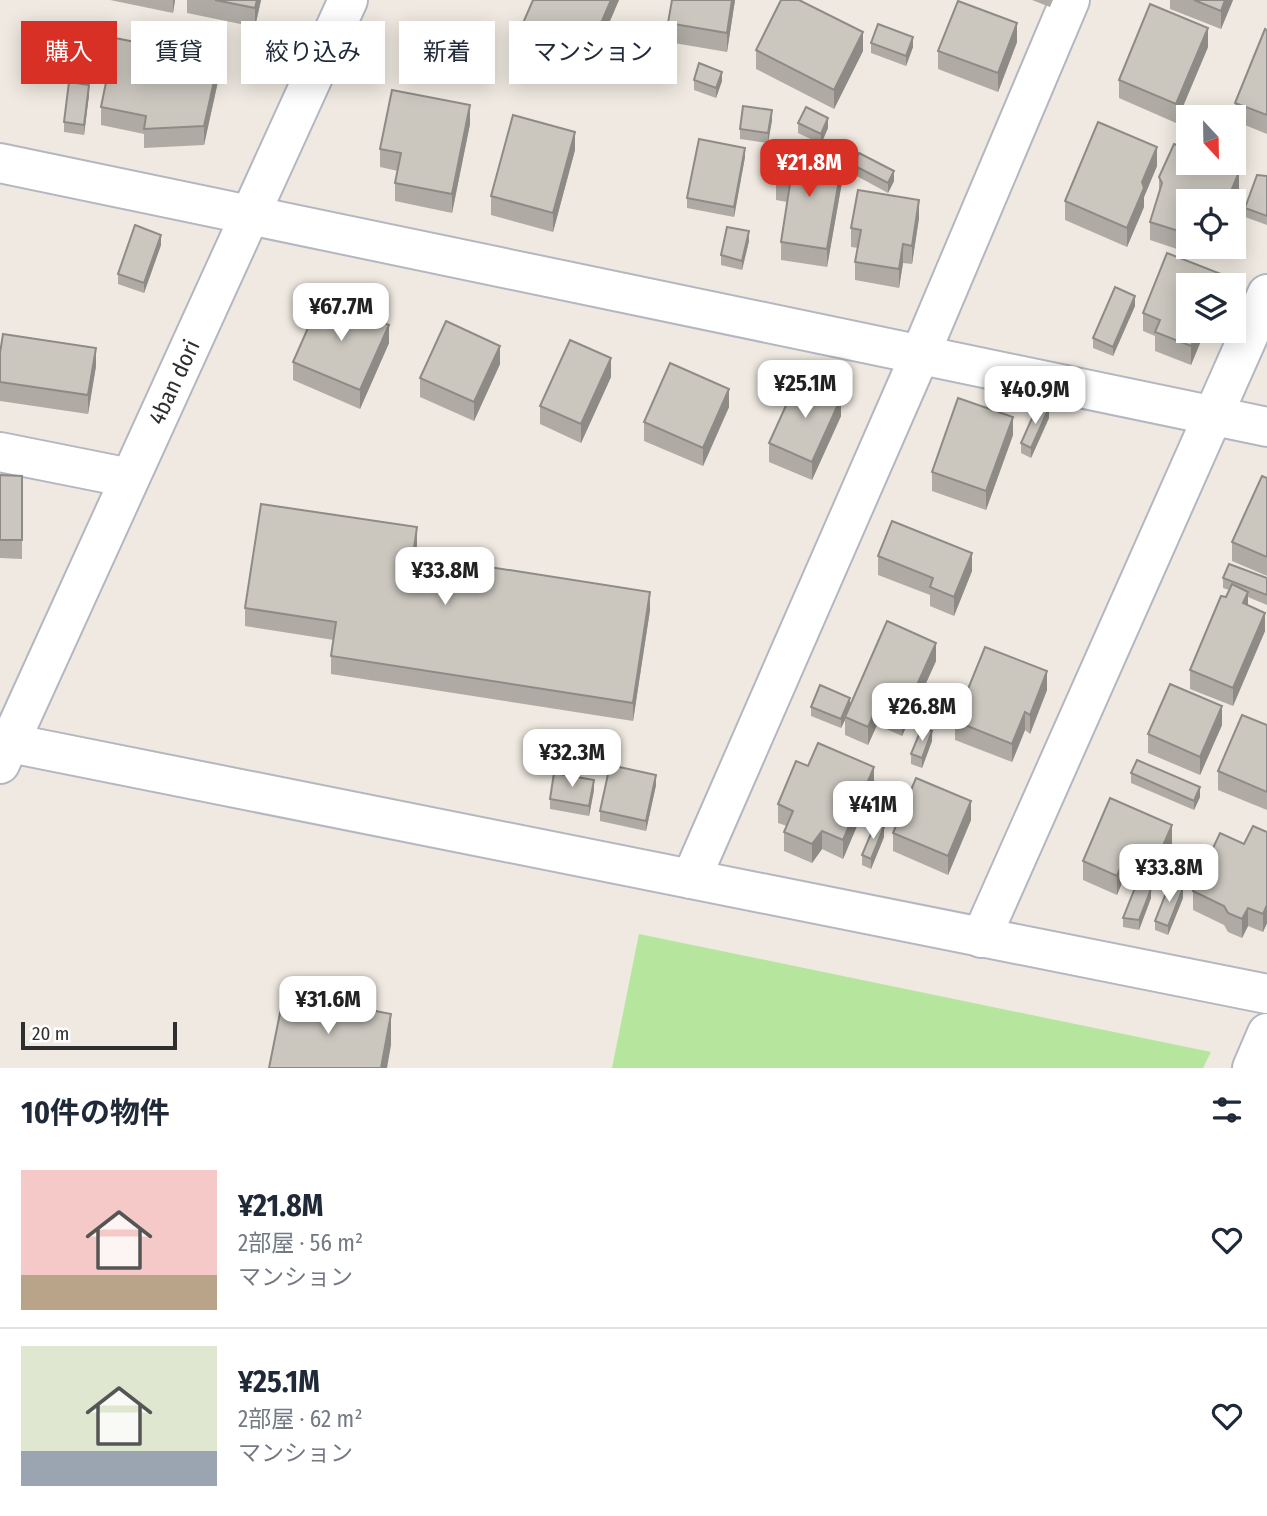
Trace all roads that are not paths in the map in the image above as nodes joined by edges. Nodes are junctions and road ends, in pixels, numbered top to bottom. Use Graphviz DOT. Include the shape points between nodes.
graph roads {
  1 [pos="348,0"];
  2 [pos="1070,0"];
  3 [pos="0,163"];
  4 [pos="250,215"];
  5 [pos="1267,294"];
  6 [pos="919,355"];
  7 [pos="1214,416"];
  8 [pos="1267,426"];
  9 [pos="0,452"];
  10 [pos="130,478"];
  11 [pos="5,753"];
  12 [pos="691,879"];
  13 [pos="981,938"];
  14 [pos="1267,994"];
  15 [pos="1267,1032"];
  16 [pos="1252,1068"];
  1 -- 4 [label="street, 4ban dori"];
  2 -- 6 [label="street"];
  3 -- 4 [label="street"];
  4 -- 6 [label="street"];
  4 -- 10 [label="street, 4ban dori"];
  5 -- 7 [label="street"];
  6 -- 7 [label="street"];
  6 -- 12 [label="street"];
  7 -- 8 [label="street"];
  7 -- 13 [label="street"];
  9 -- 10 [label="street"];
  10 -- 11 [label="street, 4ban dori"];
  11 -- 12 [label="street"];
  12 -- 13 [label="street"];
  13 -- 14 [label="street"];
  15 -- 16 [label="street"];
}
